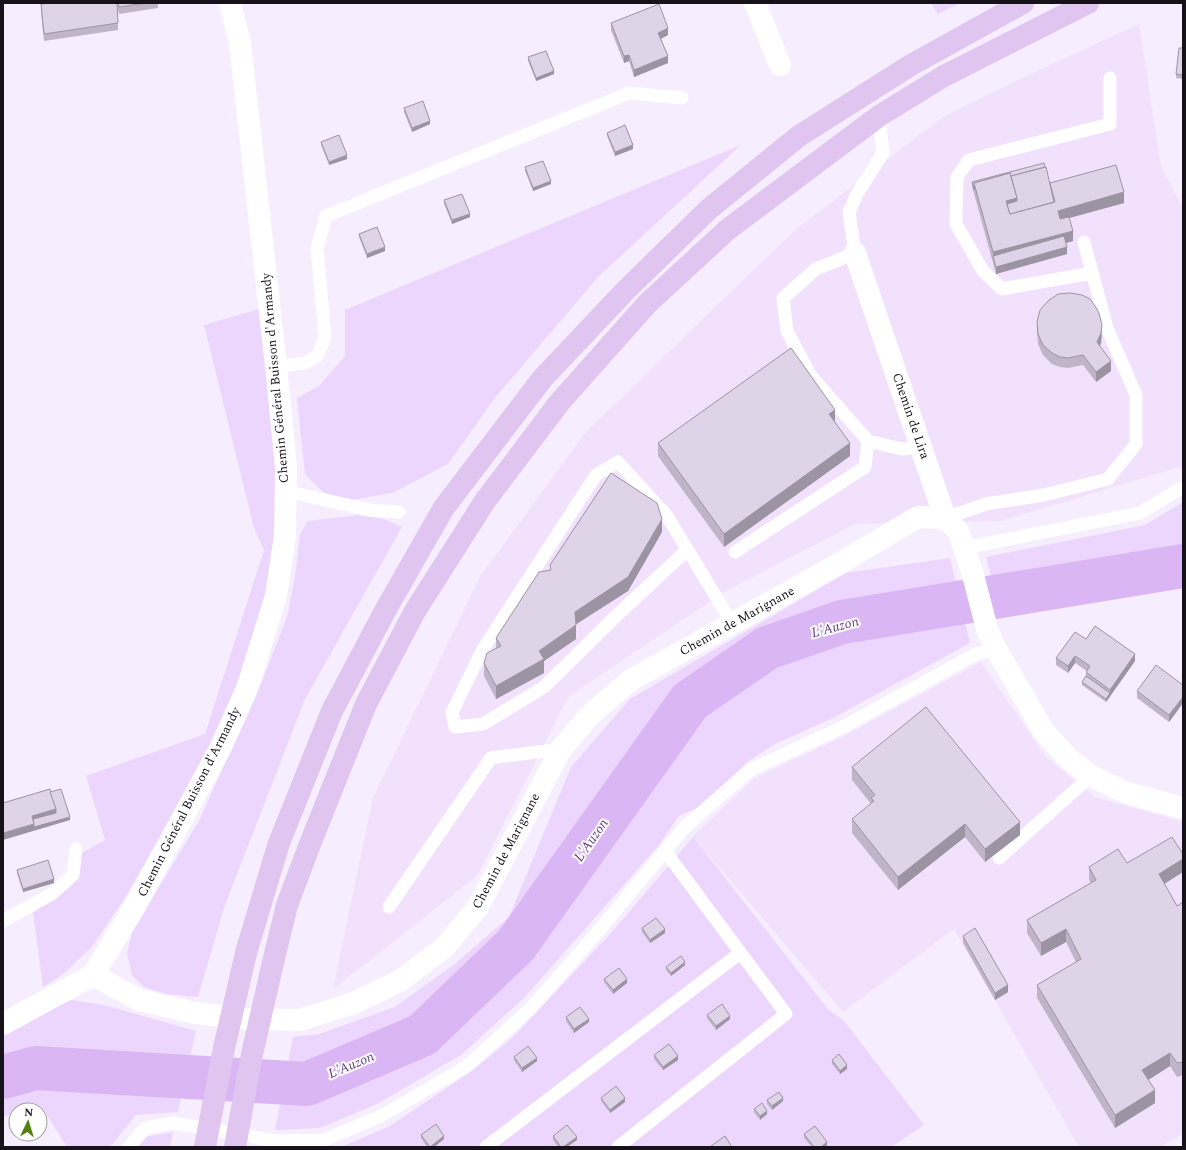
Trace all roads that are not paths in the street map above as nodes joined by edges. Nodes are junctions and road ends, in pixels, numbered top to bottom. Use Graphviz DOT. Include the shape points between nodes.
graph roads {
  1 [pos="230,3"];
  2 [pos="755,3"];
  3 [pos="1023,3"];
  4 [pos="1088,3"];
  5 [pos="780,65"];
  6 [pos="1110,78"];
  7 [pos="682,98"];
  8 [pos="879,116"];
  9 [pos="1084,242"];
  10 [pos="855,253"];
  11 [pos="1092,273"];
  12 [pos="276,366"];
  13 [pos="868,441"];
  14 [pos="921,447"];
  15 [pos="1183,487"];
  16 [pos="286,491"];
  17 [pos="399,512"];
  18 [pos="945,518"];
  19 [pos="964,548"];
  20 [pos="687,550"];
  21 [pos="735,552"];
  22 [pos="732,623"];
  23 [pos="996,649"];
  24 [pos="561,748"];
  25 [pos="1092,776"];
  26 [pos="1183,808"];
  27 [pos="76,849"];
  28 [pos="665,851"];
  29 [pos="999,858"];
  30 [pos="389,907"];
  31 [pos="3,921"];
  32 [pos="740,953"];
  33 [pos="93,975"];
  34 [pos="3,1022"];
  35 [pos="130,1147"];
  36 [pos="205,1147"];
  37 [pos="235,1147"];
  38 [pos="486,1147"];
  39 [pos="618,1147"];
  1 -- 12 [label="street, Chemin Général Buisson d'Armandy" via="240,44"];
  2 -- 5 [label="street"];
  3 -- 36 [label="main road" via="911,65 799,136 709,209 625,291 542,379 443,509 332,710 279,843 246,949"];
  4 -- 8 [label="main road" via="944,76"];
  6 -- 11 [label="lane" via="1110,124 970,160 957,177 956,224 982,271 1002,289"];
  7 -- 12 [label="lane" via="629,93 326,216 317,248 325,337 318,355 305,363"];
  8 -- 10 [label="lane" via="883,153 857,194 849,212"];
  8 -- 37 [label="main road" via="727,230 647,304 559,403 485,501 415,611 366,704 287,905 252,1054"];
  9 -- 11 [label="lane"];
  10 -- 13 [label="lane" via="816,269 783,298 786,331 811,376"];
  10 -- 14 [label="street, Chemin de Lira"];
  11 -- 18 [label="lane" via="1107,328 1136,396 1136,444 1108,478 1044,495 986,504"];
  12 -- 16 [label="street, Chemin Général Buisson d'Armandy"];
  13 -- 14 [label="lane" via="902,449"];
  13 -- 21 [label="lane" via="865,467"];
  14 -- 18 [label="street, Chemin de Lira"];
  15 -- 19 [label="lane" via="1140,513"];
  16 -- 17 [label="lane" via="369,510"];
  16 -- 33 [label="street, Chemin Général Buisson d'Armandy" via="285,536 276,596 247,689 222,745 134,908"];
  18 -- 19 [label="street, Chemin de Lira" via="959,532"];
  18 -- 22 [label="street, Chemin de Marignane" via="918,517"];
  19 -- 23 [label="street, Chemin de Lira" via="987,629"];
  20 -- 20 [label="lane" via="667,516 618,462 596,475 483,649 452,712 455,727 483,724 544,687"];
  20 -- 22 [label="lane"];
  22 -- 24 [label="street, Chemin de Marignane" via="631,680 591,714"];
  23 -- 25 [label="street, Chemin de Lira" via="1044,732 1070,760"];
  23 -- 28 [label="lane" via="976,654 841,728 750,770 685,827"];
  24 -- 30 [label="lane" via="491,758"];
  24 -- 33 [label="street, Chemin de Marignane" via="478,907 445,947 400,981 354,1003 300,1020 246,1019 195,1013 139,1000"];
  25 -- 26 [label="street, Chemin de Lira" via="1127,793"];
  25 -- 29 [label="lane"];
  27 -- 31 [label="lane" via="73,876 53,893"];
  28 -- 32 [label="lane"];
  28 -- 35 [label="lane" via="531,1008 467,1066 383,1115 324,1140 276,1141 173,1123 144,1128"];
  32 -- 38 [label="lane"];
  32 -- 39 [label="lane" via="786,1014"];
  33 -- 34 [label="street"];
}
